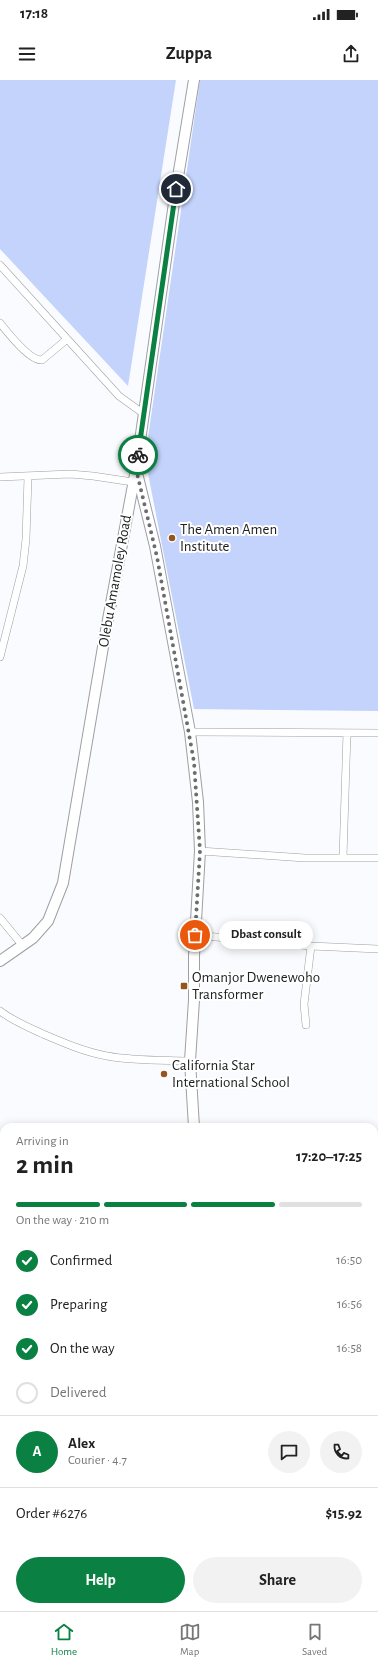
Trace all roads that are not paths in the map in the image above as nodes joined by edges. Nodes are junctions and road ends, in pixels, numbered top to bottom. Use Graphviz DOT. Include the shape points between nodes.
graph roads {
  1 [pos="194,80"];
  2 [pos="0,265"];
  3 [pos="0,323"];
  4 [pos="66,340"];
  5 [pos="144,414"];
  6 [pos="136,469"];
  7 [pos="28,477"];
  8 [pos="1,478"];
  9 [pos="133,482"];
  10 [pos="0,657"];
  11 [pos="190,732"];
  12 [pos="347,733"];
  13 [pos="378,733"];
  14 [pos="200,851"];
  15 [pos="343,857"];
  16 [pos="378,858"];
  17 [pos="0,918"];
  18 [pos="195,935"];
  19 [pos="23,946"];
  20 [pos="311,946"];
  21 [pos="378,949"];
  22 [pos="0,961"];
  23 [pos="0,1011"];
  24 [pos="306,1024"];
  25 [pos="190,1061"];
  26 [pos="194,1123"];
  1 -- 5 [label="street, Olebu Amamoley Road"];
  2 -- 4 [label="street"];
  3 -- 4 [label="street" via="38,360 42,360"];
  4 -- 5 [label="street" via="119,396"];
  5 -- 6 [label="street, Olebu Amamoley Road"];
  6 -- 9 [label="street, Olebu Amamoley Road"];
  6 -- 11 [label="street" via="154,546"];
  7 -- 8 [label="street"];
  7 -- 9 [label="street" via="70,474"];
  7 -- 10 [label="street" via="23,566"];
  9 -- 19 [label="street, Olebu Amamoley Road" via="63,883 48,921"];
  11 -- 12 [label="street"];
  11 -- 14 [label="street" via="198,802"];
  12 -- 13 [label="street"];
  12 -- 15 [label="street"];
  14 -- 15 [label="street" via="305,858"];
  14 -- 18 [label="street"];
  15 -- 16 [label="street"];
  17 -- 19 [label="street"];
  18 -- 20 [label="street"];
  18 -- 25 [label="street"];
  19 -- 22 [label="street, Olebu Amamoley Road"];
  20 -- 21 [label="street"];
  20 -- 24 [label="street" via="304,1004"];
  23 -- 25 [label="street" via="20,1024 91,1052 109,1056"];
  25 -- 26 [label="street"];
}
